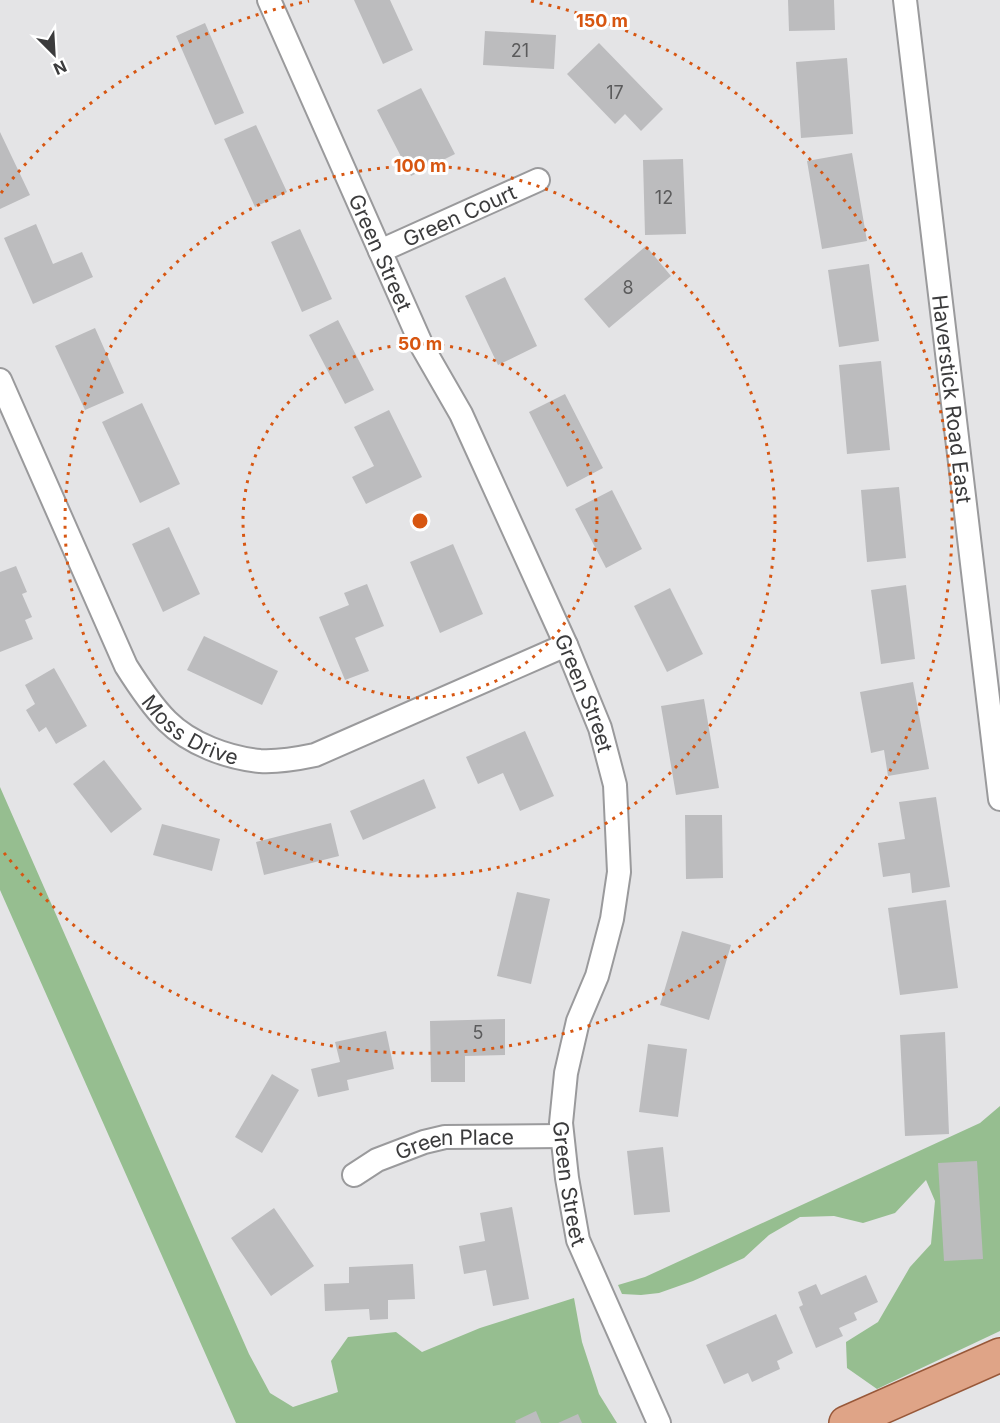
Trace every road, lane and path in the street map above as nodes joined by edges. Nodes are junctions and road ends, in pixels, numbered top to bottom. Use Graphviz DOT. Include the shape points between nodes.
graph roads {
  1 [pos="269,0"];
  2 [pos="905,0"];
  3 [pos="538,180"];
  4 [pos="380,251"];
  5 [pos="0,380"];
  6 [pos="566,645"];
  7 [pos="1000,799"];
  8 [pos="562,1136"];
  9 [pos="354,1174"];
  10 [pos="1000,1355"];
  11 [pos="659,1423"];
  12 [pos="846,1423"];
  1 -- 4 [label="street, Green Street"];
  2 -- 7 [label="street, Haverstick Road East"];
  3 -- 4 [label="street, Green Court"];
  4 -- 6 [label="street, Green Street" via="423,348 461,414"];
  5 -- 6 [label="street, Moss Drive" via="126,666 168,722 184,735 235,756 260,760 315,755"];
  6 -- 8 [label="street, Green Street" via="600,728 615,785 619,872 597,976 578,1021 566,1073"];
  8 -- 9 [label="street, Green Place" via="445,1137 377,1160"];
  8 -- 11 [label="street, Green Street" via="578,1240"];
  10 -- 12 [label="main road"];
}
